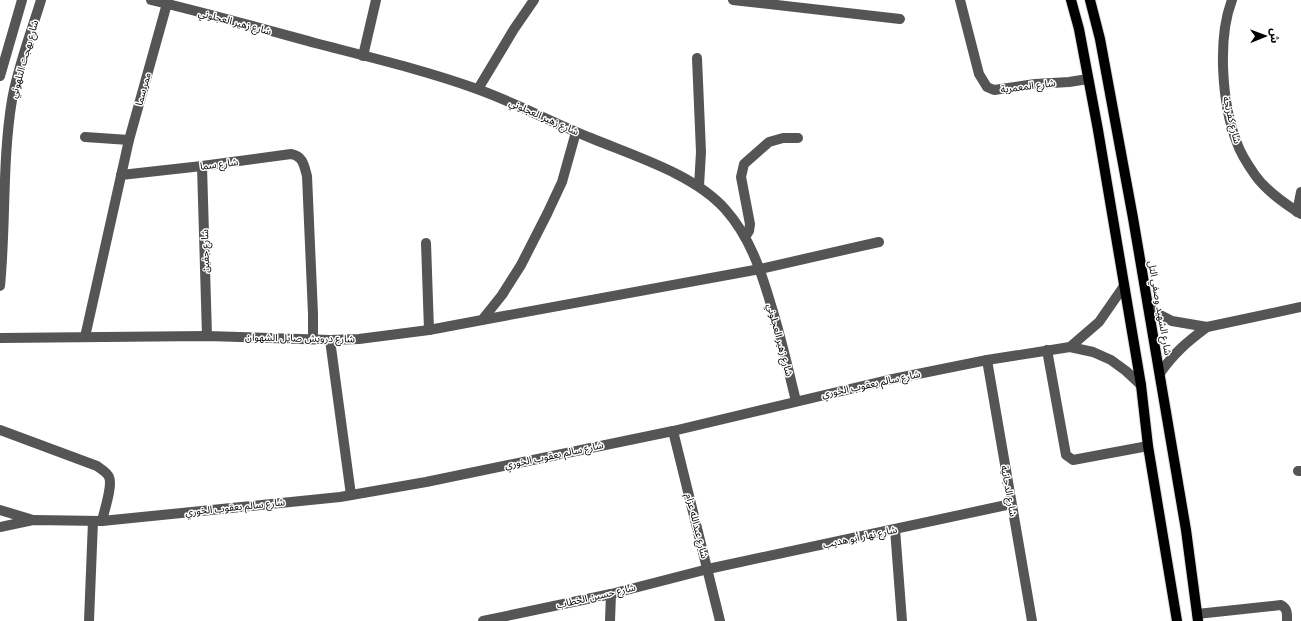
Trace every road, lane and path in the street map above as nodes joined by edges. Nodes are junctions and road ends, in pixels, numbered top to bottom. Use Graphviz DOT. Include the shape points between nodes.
graph roads {
  1 [pos="22,0"];
  2 [pos="41,0"];
  3 [pos="151,0"];
  4 [pos="376,0"];
  5 [pos="534,0"];
  6 [pos="733,0"];
  7 [pos="960,0"];
  8 [pos="1071,0"];
  9 [pos="1090,0"];
  10 [pos="1232,0"];
  11 [pos="167,2"];
  12 [pos="797,4"];
  13 [pos="900,19"];
  14 [pos="363,56"];
  15 [pos="697,58"];
  16 [pos="0,76"];
  17 [pos="1088,79"];
  18 [pos="478,89"];
  19 [pos="576,132"];
  20 [pos="85,137"];
  21 [pos="798,138"];
  22 [pos="129,140"];
  23 [pos="202,166"];
  24 [pos="121,175"];
  25 [pos="699,186"];
  26 [pos="1301,192"];
  27 [pos="1299,213"];
  28 [pos="745,237"];
  29 [pos="879,242"];
  30 [pos="426,243"];
  31 [pos="760,269"];
  32 [pos="0,286"];
  33 [pos="1124,286"];
  34 [pos="1148,306"];
  35 [pos="1301,307"];
  36 [pos="482,320"];
  37 [pos="1207,327"];
  38 [pos="428,330"];
  39 [pos="207,336"];
  40 [pos="85,337"];
  41 [pos="0,338"];
  42 [pos="313,339"];
  43 [pos="330,340"];
  44 [pos="1070,347"];
  45 [pos="1047,350"];
  46 [pos="987,360"];
  47 [pos="1160,373"];
  48 [pos="1141,385"];
  49 [pos="796,401"];
  50 [pos="0,430"];
  51 [pos="672,431"];
  52 [pos="1148,446"];
  53 [pos="351,495"];
  54 [pos="1011,504"];
  55 [pos="0,510"];
  56 [pos="33,520"];
  57 [pos="97,521"];
  58 [pos="0,527"];
  59 [pos="895,530"];
  60 [pos="708,569"];
  61 [pos="611,594"];
  62 [pos="1197,618"];
  63 [pos="89,621"];
  64 [pos="483,621"];
  65 [pos="610,621"];
  66 [pos="720,621"];
  67 [pos="902,621"];
  68 [pos="1032,621"];
  69 [pos="1178,621"];
  70 [pos="1287,621"];
  1 -- 16 [label="street, شارع بهجت التلهوني"];
  2 -- 32 [label="street, شارع بهجت التلهوني" via="20,65 12,100"];
  3 -- 11 [label="street, شارع زهير العجلوني"];
  4 -- 14 [label="street"];
  5 -- 18 [label="street"];
  6 -- 12 [label="street"];
  7 -- 17 [label="street, شارع المعمرية" via="979,74 990,89"];
  8 -- 17 [label="main road"];
  9 -- 34 [label="main road, شارع الشهيد وصفي التل" via="1100,39"];
  10 -- 27 [label="street, شارع كفرنجة" via="1223,56 1224,85 1237,143 1256,177 1273,194"];
  11 -- 14 [label="street, شارع زهير العجلوني"];
  11 -- 22 [label="street, ممر سما"];
  12 -- 13 [label="street"];
  14 -- 18 [label="street, شارع زهير العجلوني"];
  15 -- 25 [label="street" via="701,152"];
  17 -- 33 [label="main road"];
  18 -- 19 [label="street, شارع زهير العجلوني"];
  19 -- 25 [label="street, شارع زهير العجلوني" via="668,170"];
  19 -- 36 [label="street" via="562,182 548,214 502,295"];
  20 -- 22 [label="street"];
  21 -- 28 [label="street" via="783,138 769,142 744,164 741,178 750,224"];
  22 -- 24 [label="street, ممر سما"];
  23 -- 24 [label="street, شارع سما"];
  23 -- 39 [label="street, شارع جفين"];
  23 -- 42 [label="street, شارع سما" via="291,154 301,158 307,176"];
  24 -- 40 [label="street"];
  25 -- 28 [label="street, شارع زهير العجلوني" via="725,209"];
  26 -- 27 [label="street"];
  28 -- 31 [label="street, شارع زهير العجلوني"];
  29 -- 31 [label="street, شارع درويش صايل الشهوان"];
  30 -- 38 [label="street"];
  31 -- 36 [label="street, شارع درويش صايل الشهوان"];
  31 -- 49 [label="street, شارع زهير العجلوني"];
  33 -- 44 [label="street" via="1099,322"];
  33 -- 48 [label="main road"];
  34 -- 37 [label="street" via="1172,321"];
  34 -- 47 [label="main road, شارع الشهيد وصفي التل"];
  35 -- 37 [label="street"];
  36 -- 38 [label="street, شارع درويش صايل الشهوان"];
  37 -- 47 [label="street" via="1176,352"];
  38 -- 43 [label="street, شارع درويش صايل الشهوان"];
  39 -- 40 [label="street, شارع درويش صايل الشهوان"];
  39 -- 42 [label="street, شارع درويش صايل الشهوان"];
  40 -- 41 [label="street, شارع درويش صايل الشهوان"];
  42 -- 43 [label="street, شارع درويش صايل الشهوان"];
  43 -- 53 [label="street"];
  44 -- 45 [label="street, شارع سالم يعقوب الخوري"];
  44 -- 48 [label="street, شارع سالم يعقوب الخوري" via="1093,352 1111,360"];
  45 -- 46 [label="street, شارع سالم يعقوب الخوري"];
  45 -- 52 [label="street" via="1068,458 1073,460"];
  46 -- 49 [label="street, شارع سالم يعقوب الخوري"];
  46 -- 54 [label="street, شارع الدجانية"];
  47 -- 62 [label="main road, شارع الشهيد وصفي التل" via="1186,530"];
  48 -- 52 [label="main road"];
  49 -- 51 [label="street, شارع سالم يعقوب الخوري"];
  50 -- 57 [label="street" via="103,470 111,483"];
  51 -- 53 [label="street, شارع سالم يعقوب الخوري"];
  51 -- 60 [label="street, شارع عبدالله عزام"];
  52 -- 69 [label="main road"];
  53 -- 57 [label="street, شارع سالم يعقوب الخوري"];
  54 -- 59 [label="street, شارع نهار أبو هديب"];
  54 -- 68 [label="street, شارع الدجانية"];
  55 -- 56 [label="street, شارع سالم يعقوب الخوري"];
  56 -- 57 [label="street, شارع سالم يعقوب الخوري"];
  56 -- 58 [label="street, شارع سالم يعقوب الخوري"];
  57 -- 63 [label="street"];
  59 -- 60 [label="street, شارع نهار أبو هديب"];
  59 -- 67 [label="street"];
  60 -- 61 [label="street, شارع حسين الخطاب"];
  60 -- 66 [label="street, شارع عبدالله عزام"];
  61 -- 64 [label="street, شارع حسين الخطاب"];
  61 -- 65 [label="street"];
  62 -- 70 [label="street" via="1281,605 1287,611"];
}
